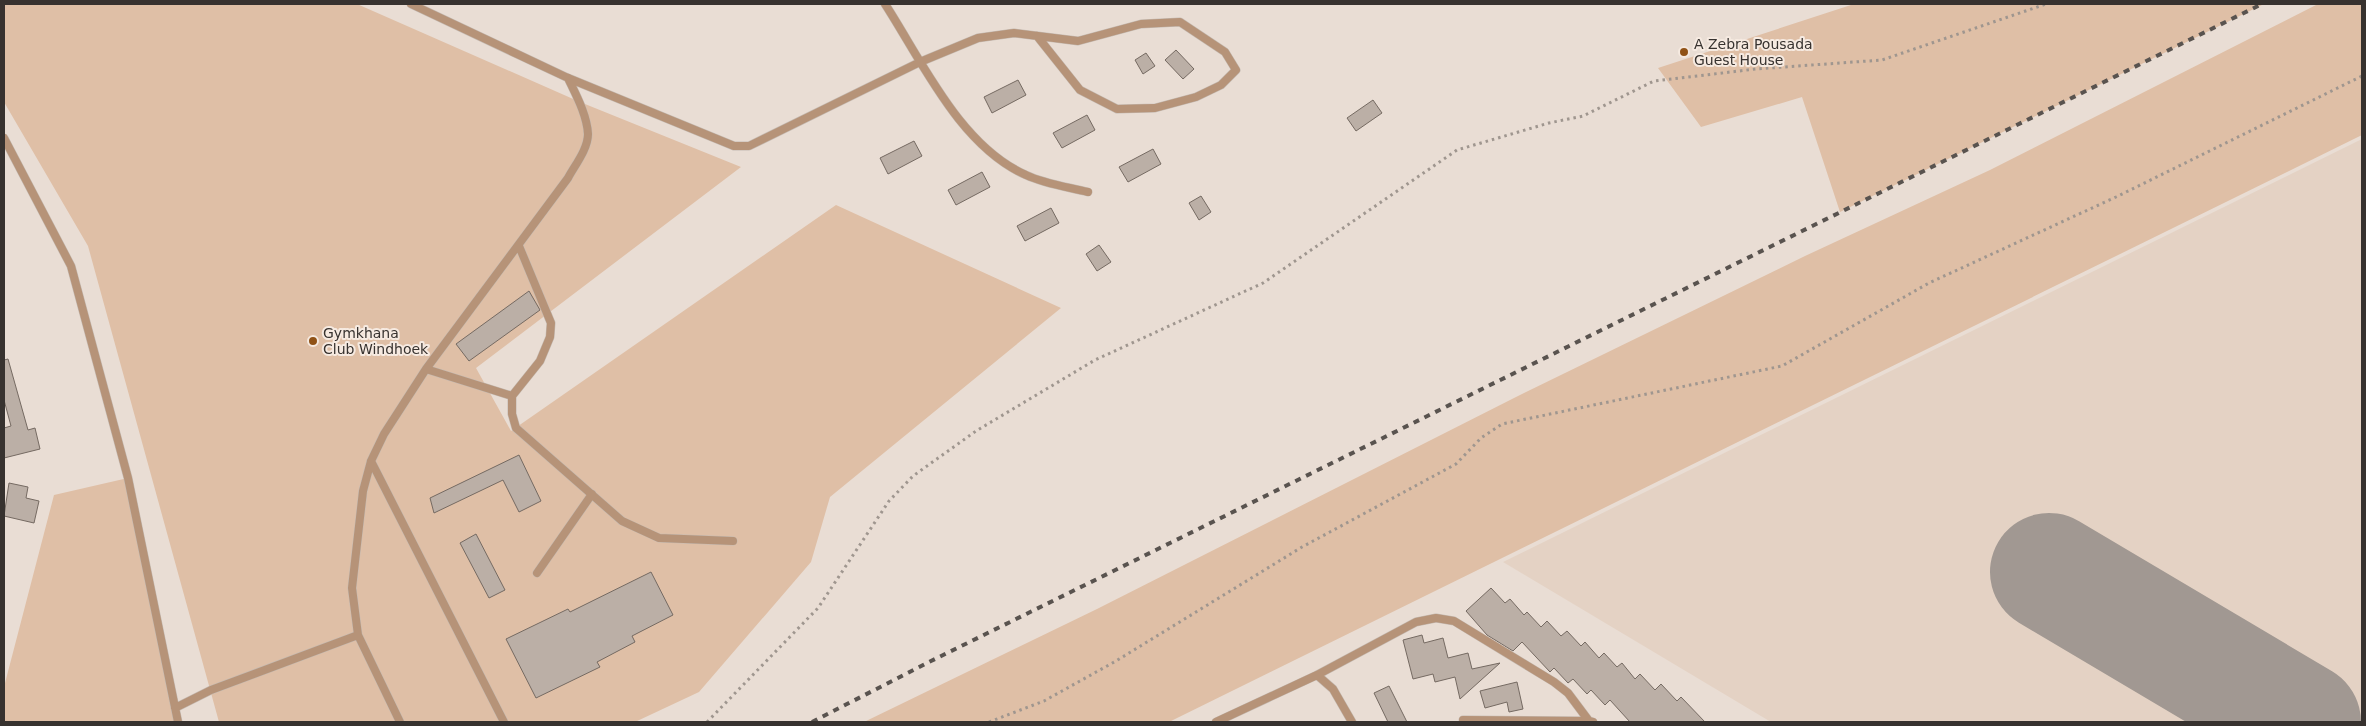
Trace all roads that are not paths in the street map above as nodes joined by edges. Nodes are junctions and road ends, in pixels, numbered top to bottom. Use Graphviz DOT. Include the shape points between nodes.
graph roads {
  1 [pos="411,4"];
  2 [pos="885,4"];
  3 [pos="1037,36"];
  4 [pos="920,62"];
  5 [pos="568,78"];
  6 [pos="4,138"];
  7 [pos="1088,192"];
  8 [pos="519,246"];
  9 [pos="426,369"];
  10 [pos="512,396"];
  11 [pos="371,461"];
  12 [pos="592,494"];
  13 [pos="732,541"];
  14 [pos="538,573"];
  15 [pos="358,635"];
  16 [pos="1317,675"];
  17 [pos="175,708"];
  18 [pos="1464,720"];
  19 [pos="178,722"];
  20 [pos="400,722"];
  21 [pos="504,722"];
  22 [pos="1216,722"];
  23 [pos="1352,722"];
  24 [pos="1591,722"];
  1 -- 5 [label="lane"];
  2 -- 4 [label="lane"];
  3 -- 3 [label="lane" via="1078,40 1141,24 1180,22 1226,52 1236,70 1221,85 1196,97 1155,108 1117,109 1080,90"];
  3 -- 4 [label="lane" via="1014,33 978,38"];
  4 -- 5 [label="lane" via="749,146 734,146"];
  4 -- 7 [label="lane" via="966,129 989,152 1026,175"];
  5 -- 8 [label="lane" via="580,102 588,135 584,150"];
  6 -- 17 [label="lane" via="71,266 128,478"];
  8 -- 9 [label="lane"];
  8 -- 10 [label="lane" via="551,323 550,337 540,361"];
  9 -- 10 [label="lane"];
  9 -- 11 [label="lane" via="384,434"];
  10 -- 12 [label="lane" via="516,428"];
  11 -- 15 [label="lane" via="363,491 352,588"];
  11 -- 21 [label="lane"];
  12 -- 13 [label="lane" via="622,521 659,538"];
  12 -- 14 [label="lane"];
  15 -- 17 [label="lane" via="211,690"];
  15 -- 20 [label="lane"];
  16 -- 22 [label="lane"];
  16 -- 23 [label="lane" via="1333,689"];
  16 -- 24 [label="lane" via="1416,622 1448,619 1554,682"];
  17 -- 19 [label="lane"];
  18 -- 24 [label="lane"];
}
